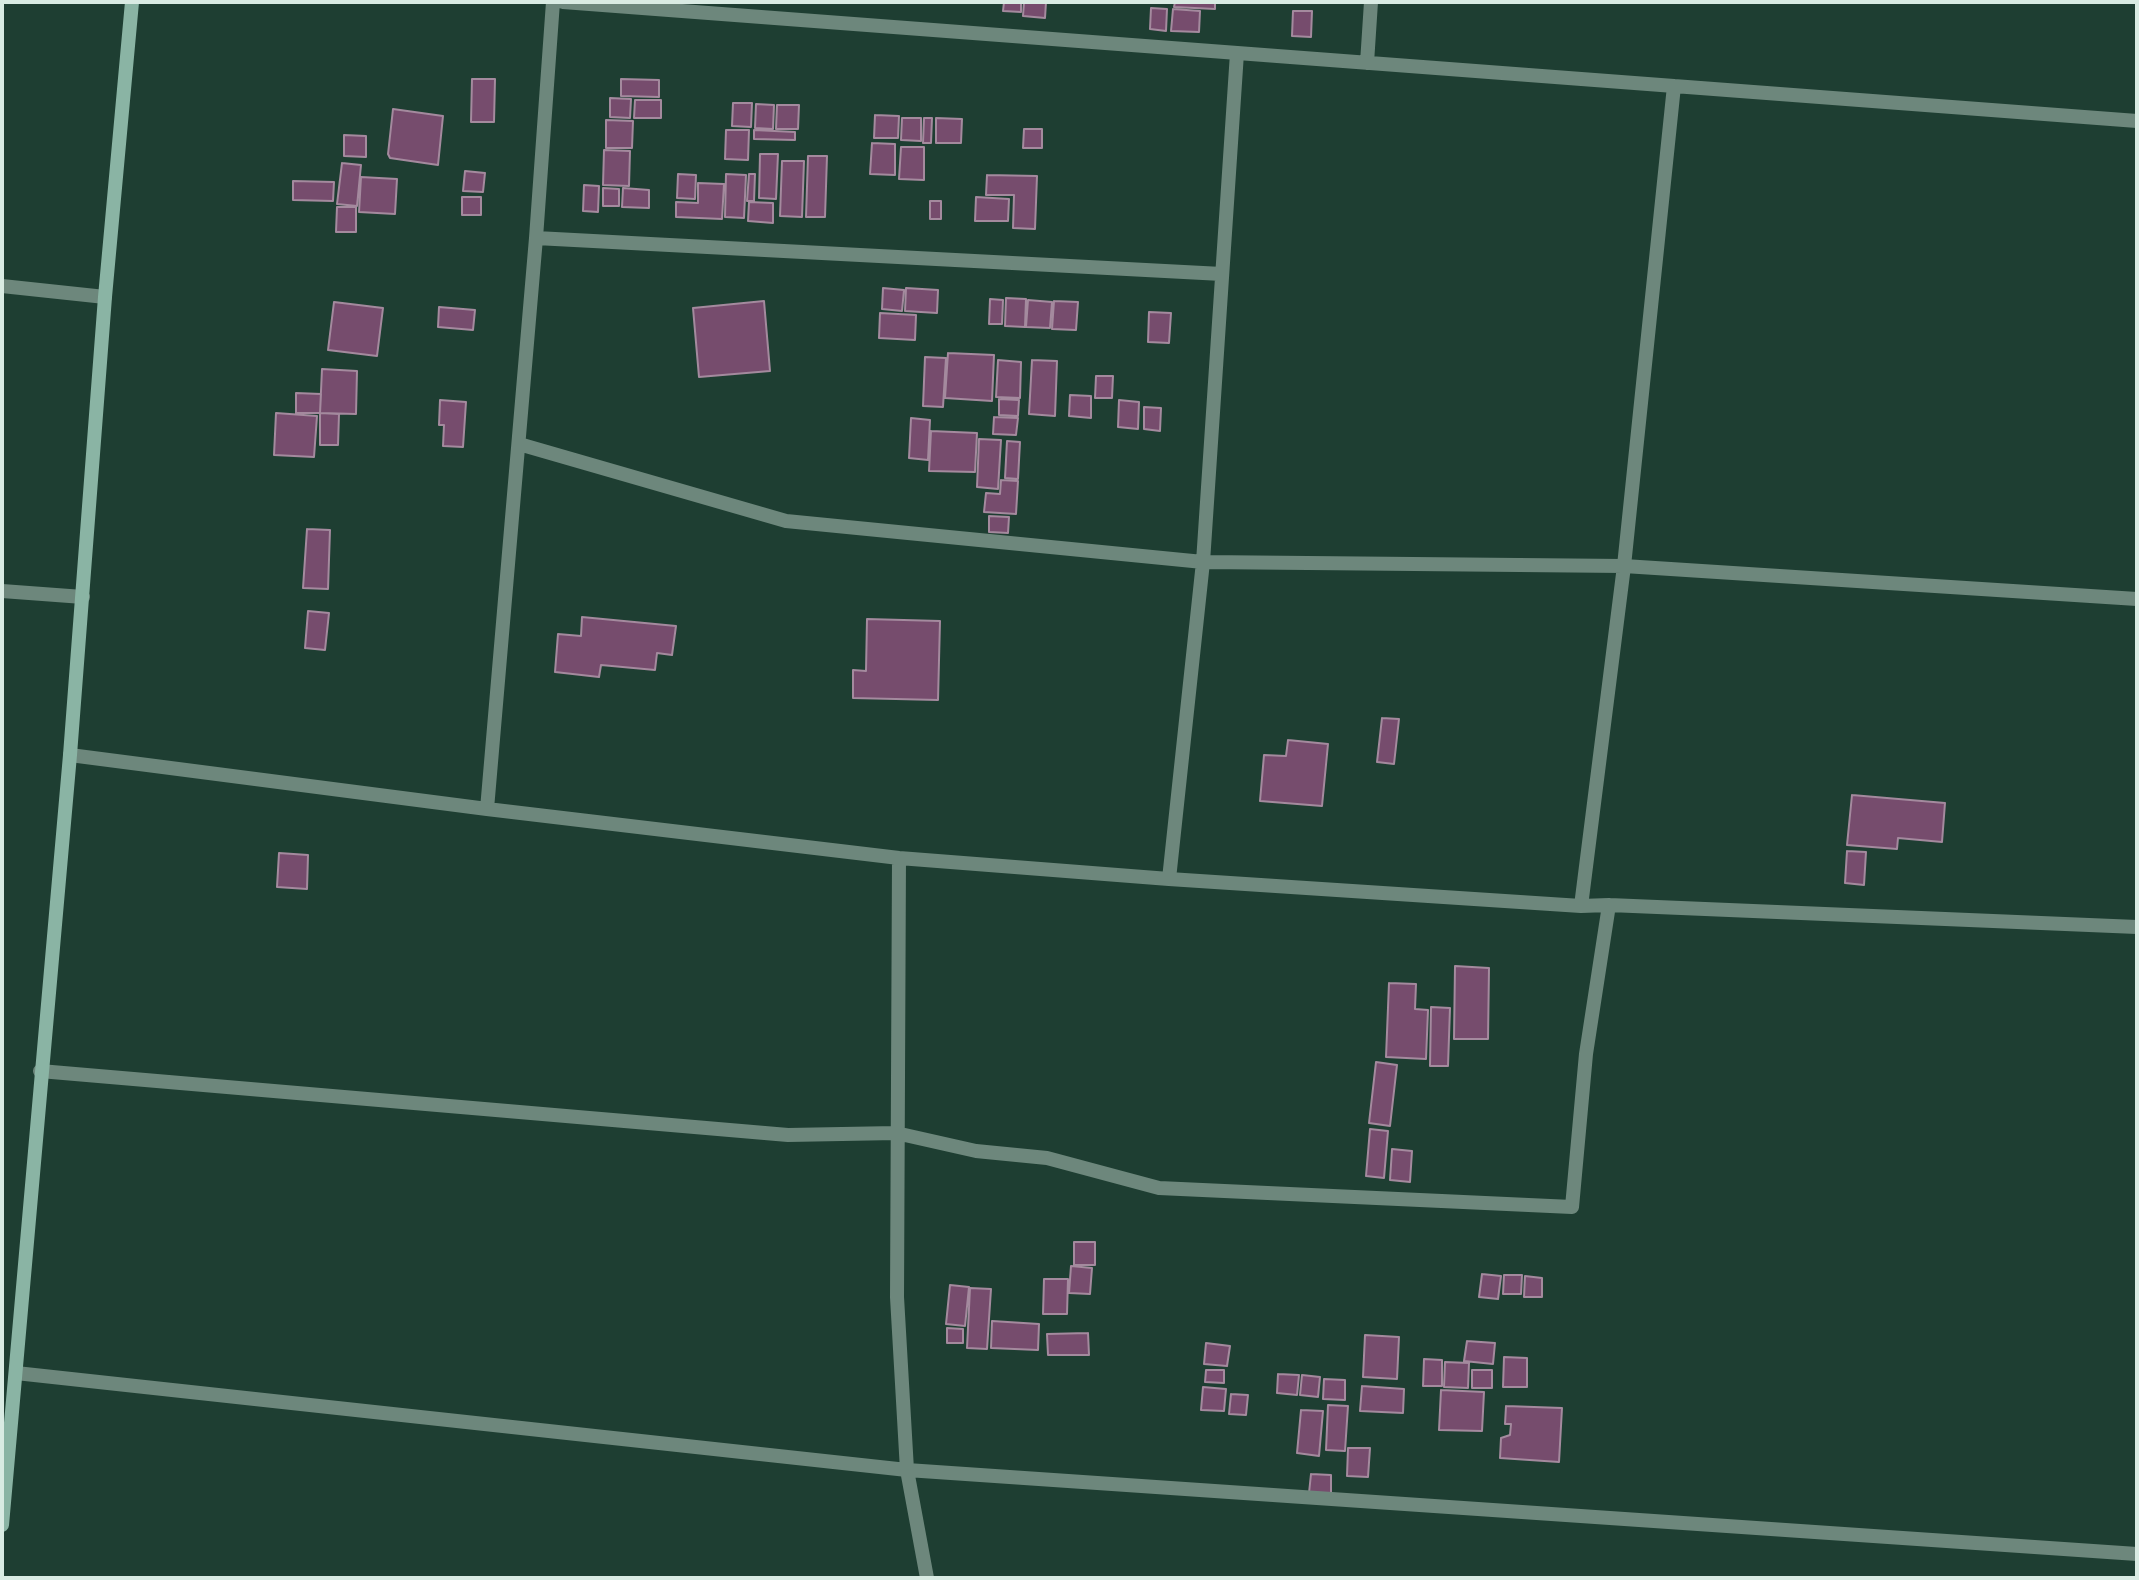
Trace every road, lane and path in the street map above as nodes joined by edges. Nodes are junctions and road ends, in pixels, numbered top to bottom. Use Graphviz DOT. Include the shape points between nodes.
graph roads {
  1 [pos="132,2"];
  2 [pos="553,2"];
  3 [pos="563,2"];
  4 [pos="1371,2"];
  5 [pos="1237,53"];
  6 [pos="1367,63"];
  7 [pos="1674,86"];
  8 [pos="2137,121"];
  9 [pos="536,238"];
  10 [pos="1222,274"];
  11 [pos="2,286"];
  12 [pos="105,297"];
  13 [pos="519,444"];
  14 [pos="1203,562"];
  15 [pos="1624,566"];
  16 [pos="2,591"];
  17 [pos="83,597"];
  18 [pos="2137,599"];
  19 [pos="70,755"];
  20 [pos="487,809"];
  21 [pos="899,858"];
  22 [pos="1169,880"];
  23 [pos="1609,905"];
  24 [pos="1581,906"];
  25 [pos="2137,927"];
  26 [pos="40,1071"];
  27 [pos="896,1133"];
  28 [pos="16,1373"];
  29 [pos="907,1470"];
  30 [pos="2,1525"];
  31 [pos="2137,1554"];
  32 [pos="927,1578"];
  1 -- 12 [label="street"];
  2 -- 9 [label="street"];
  3 -- 5 [label="street"];
  4 -- 6 [label="street"];
  5 -- 6 [label="street"];
  5 -- 10 [label="street"];
  6 -- 7 [label="street"];
  7 -- 8 [label="street"];
  7 -- 15 [label="street"];
  9 -- 10 [label="street"];
  9 -- 13 [label="street"];
  10 -- 14 [label="street"];
  11 -- 12 [label="street"];
  12 -- 17 [label="street"];
  13 -- 14 [label="street" via="786,521"];
  13 -- 20 [label="street"];
  14 -- 15 [label="street"];
  14 -- 22 [label="street"];
  15 -- 18 [label="street"];
  15 -- 24 [label="street"];
  16 -- 17 [label="street"];
  17 -- 19 [label="street"];
  19 -- 20 [label="street"];
  19 -- 26 [label="street"];
  20 -- 21 [label="street"];
  21 -- 22 [label="street"];
  21 -- 27 [label="street"];
  22 -- 24 [label="street"];
  23 -- 24 [label="street"];
  23 -- 25 [label="street"];
  23 -- 27 [label="street" via="1586,1054 1572,1207 1159,1188 1047,1158 976,1151"];
  26 -- 27 [label="street" via="788,1135"];
  26 -- 28 [label="street"];
  27 -- 29 [label="street" via="897,1297"];
  28 -- 29 [label="street"];
  28 -- 30 [label="street"];
  29 -- 31 [label="street"];
  29 -- 32 [label="street"];
}
